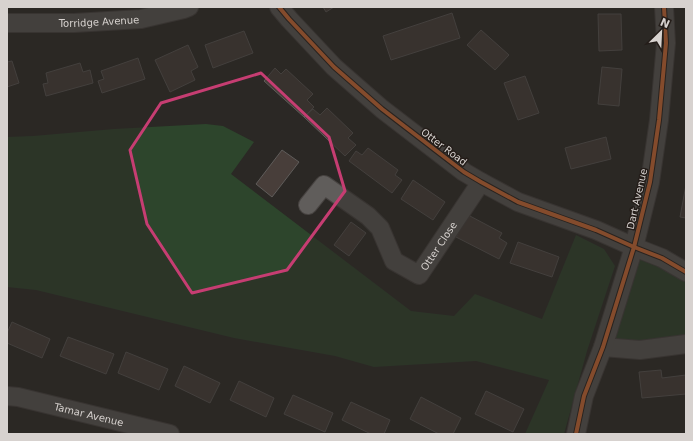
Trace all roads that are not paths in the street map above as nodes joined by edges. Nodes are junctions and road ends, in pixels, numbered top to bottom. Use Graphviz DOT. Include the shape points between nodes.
graph roads {
  1 [pos="189,7"];
  2 [pos="280,7"];
  3 [pos="664,7"];
  4 [pos="73,15"];
  5 [pos="7,23"];
  6 [pos="480,182"];
  7 [pos="308,205"];
  8 [pos="634,247"];
  9 [pos="686,272"];
  10 [pos="686,344"];
  11 [pos="602,347"];
  12 [pos="7,396"];
  13 [pos="170,434"];
  14 [pos="576,434"];
  1 -- 4 [label="street, Torridge Avenue" via="141,19"];
  2 -- 6 [label="street, Otter Road" via="334,67 382,109"];
  3 -- 8 [label="street, Dart Avenue" via="666,43 659,120 650,182"];
  4 -- 5 [label="street, Torridge Avenue"];
  6 -- 7 [label="street, Otter Close" via="419,275 394,261 380,228 372,220 324,186"];
  6 -- 8 [label="street, Otter Road" via="518,202 596,230"];
  8 -- 9 [label="street, Otter Road" via="662,258"];
  8 -- 11 [label="street, Dart Avenue"];
  10 -- 11 [label="street" via="640,350"];
  11 -- 14 [label="street, Dart Avenue" via="584,396"];
  12 -- 13 [label="street, Tamar Avenue"];
}
